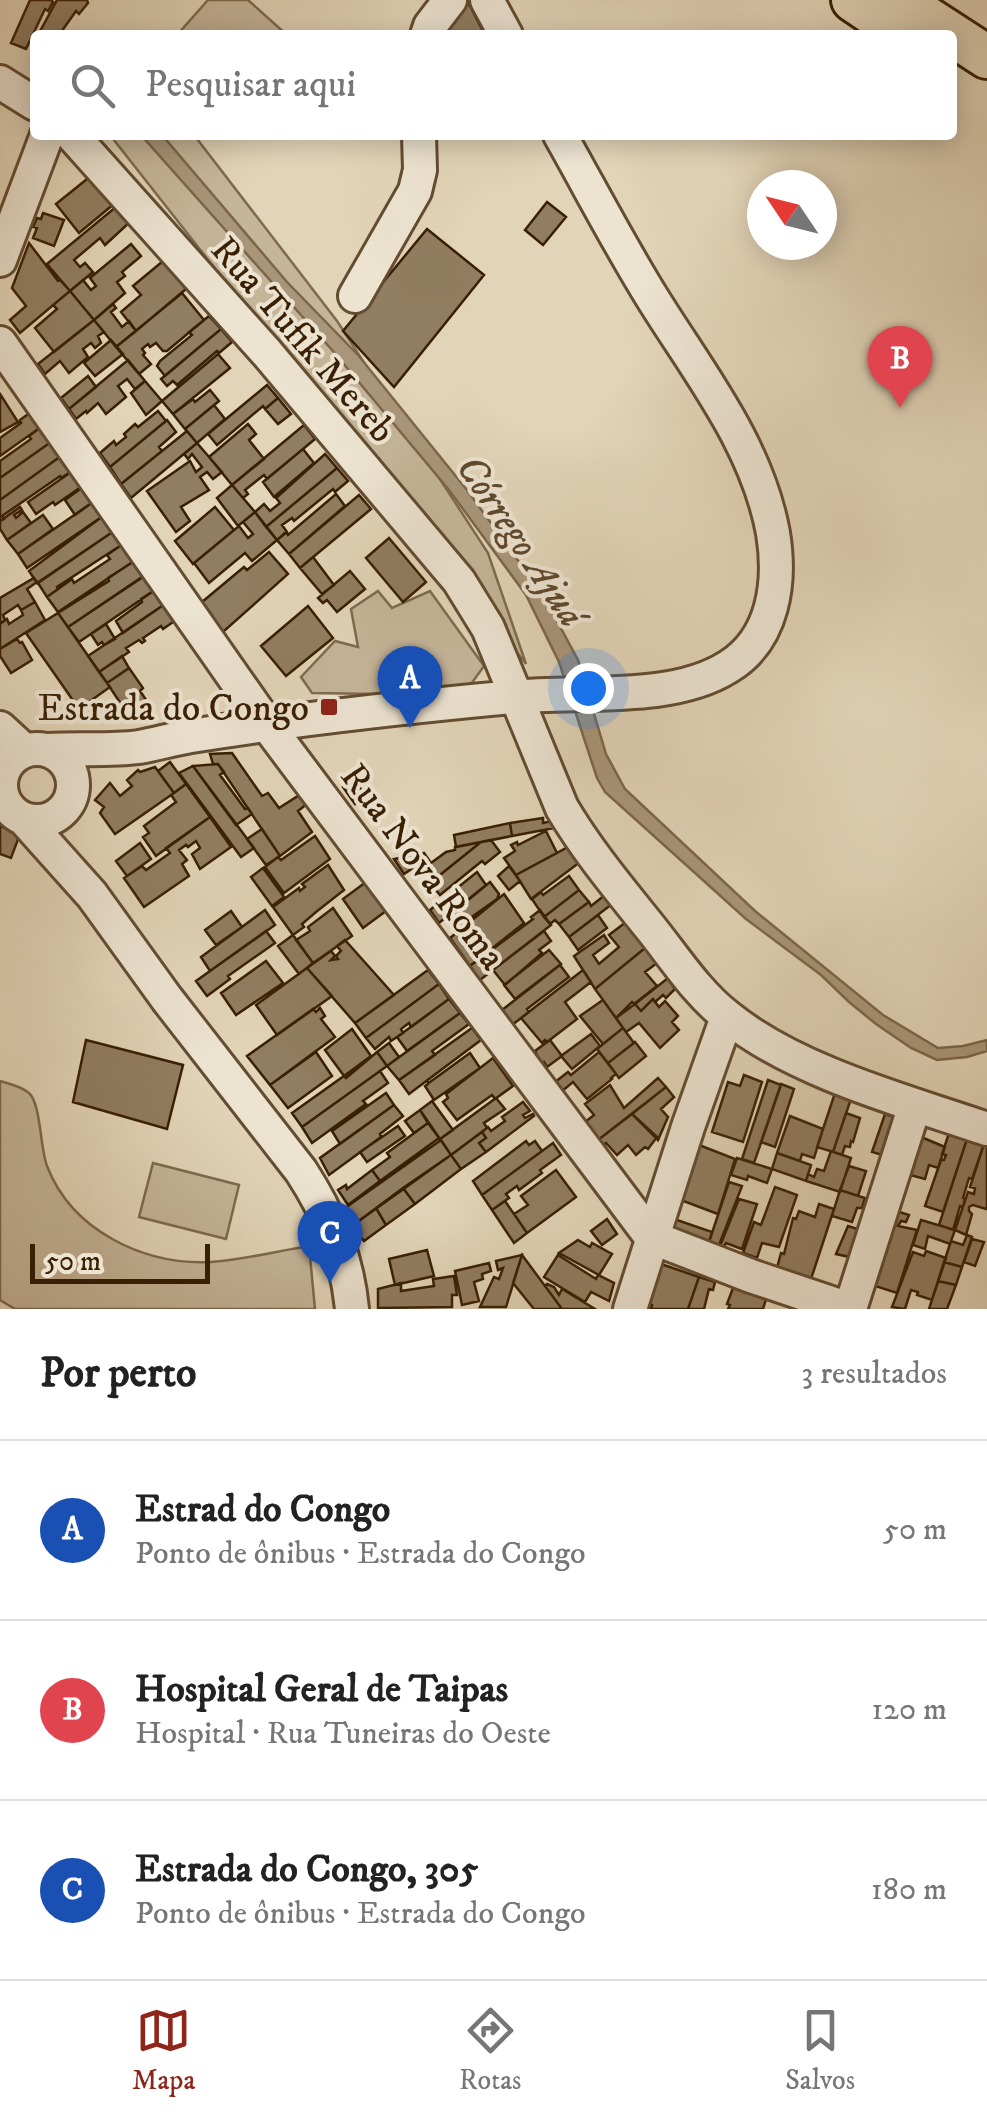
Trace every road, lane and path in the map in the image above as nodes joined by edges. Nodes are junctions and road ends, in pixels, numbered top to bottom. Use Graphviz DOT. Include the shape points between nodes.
graph roads {
  1 [pos="450,0"];
  2 [pos="487,0"];
  3 [pos="853,0"];
  4 [pos="899,0"];
  5 [pos="429,30"];
  6 [pos="503,30"];
  7 [pos="898,30"];
  8 [pos="945,30"];
  9 [pos="957,38"];
  10 [pos="987,57"];
  11 [pos="957,69"];
  12 [pos="0,82"];
  13 [pos="987,90"];
  14 [pos="30,101"];
  15 [pos="45,140"];
  16 [pos="76,140"];
  17 [pos="419,140"];
  18 [pos="563,140"];
  19 [pos="0,260"];
  20 [pos="355,296"];
  21 [pos="0,343"];
  22 [pos="530,696"];
  23 [pos="268,726"];
  24 [pos="0,728"];
  25 [pos="136,748"];
  26 [pos="19,761"];
  27 [pos="66,804"];
  28 [pos="24,819"];
  29 [pos="92,894"];
  30 [pos="727,1017"];
  31 [pos="914,1105"];
  32 [pos="987,1129"];
  33 [pos="651,1237"];
  34 [pos="352,1309"];
  35 [pos="630,1309"];
  36 [pos="849,1309"];
  1 -- 5 [label="street"];
  2 -- 6 [label="street"];
  3 -- 7 [label="main road"];
  4 -- 8 [label="main road"];
  9 -- 10 [label="main road"];
  11 -- 13 [label="main road"];
  12 -- 14 [label="street"];
  15 -- 19 [label="street"];
  16 -- 22 [label="street, Rua Tufik Mereb" via="459,582"];
  17 -- 20 [label="street" via="415,191"];
  18 -- 22 [label="street" via="739,435 762,493 776,568 762,632 748,651 707,678 664,689"];
  21 -- 23 [label="street, Rua Nova Roma"];
  22 -- 23 [label="street"];
  22 -- 30 [label="street, Rua Tufik Mereb" via="547,775 578,836"];
  23 -- 25 [label="street"];
  23 -- 33 [label="street, Rua Nova Roma"];
  24 -- 26 [label="street"];
  25 -- 26 [label="street"];
  25 -- 27 [label="street"];
  26 -- 27 [label="street" via="66,762"];
  26 -- 28 [label="street" via="2,793"];
  27 -- 28 [label="street" via="48,819"];
  27 -- 29 [label="street"];
  28 -- 29 [label="street"];
  29 -- 34 [label="street" via="317,1196 346,1266"];
  30 -- 31 [label="street, Rua Tufik Mereb" via="814,1067"];
  30 -- 33 [label="street"];
  31 -- 32 [label="street, Rua Tufik Mereb"];
  31 -- 36 [label="street"];
  33 -- 35 [label="street"];
  33 -- 36 [label="street"];
}
